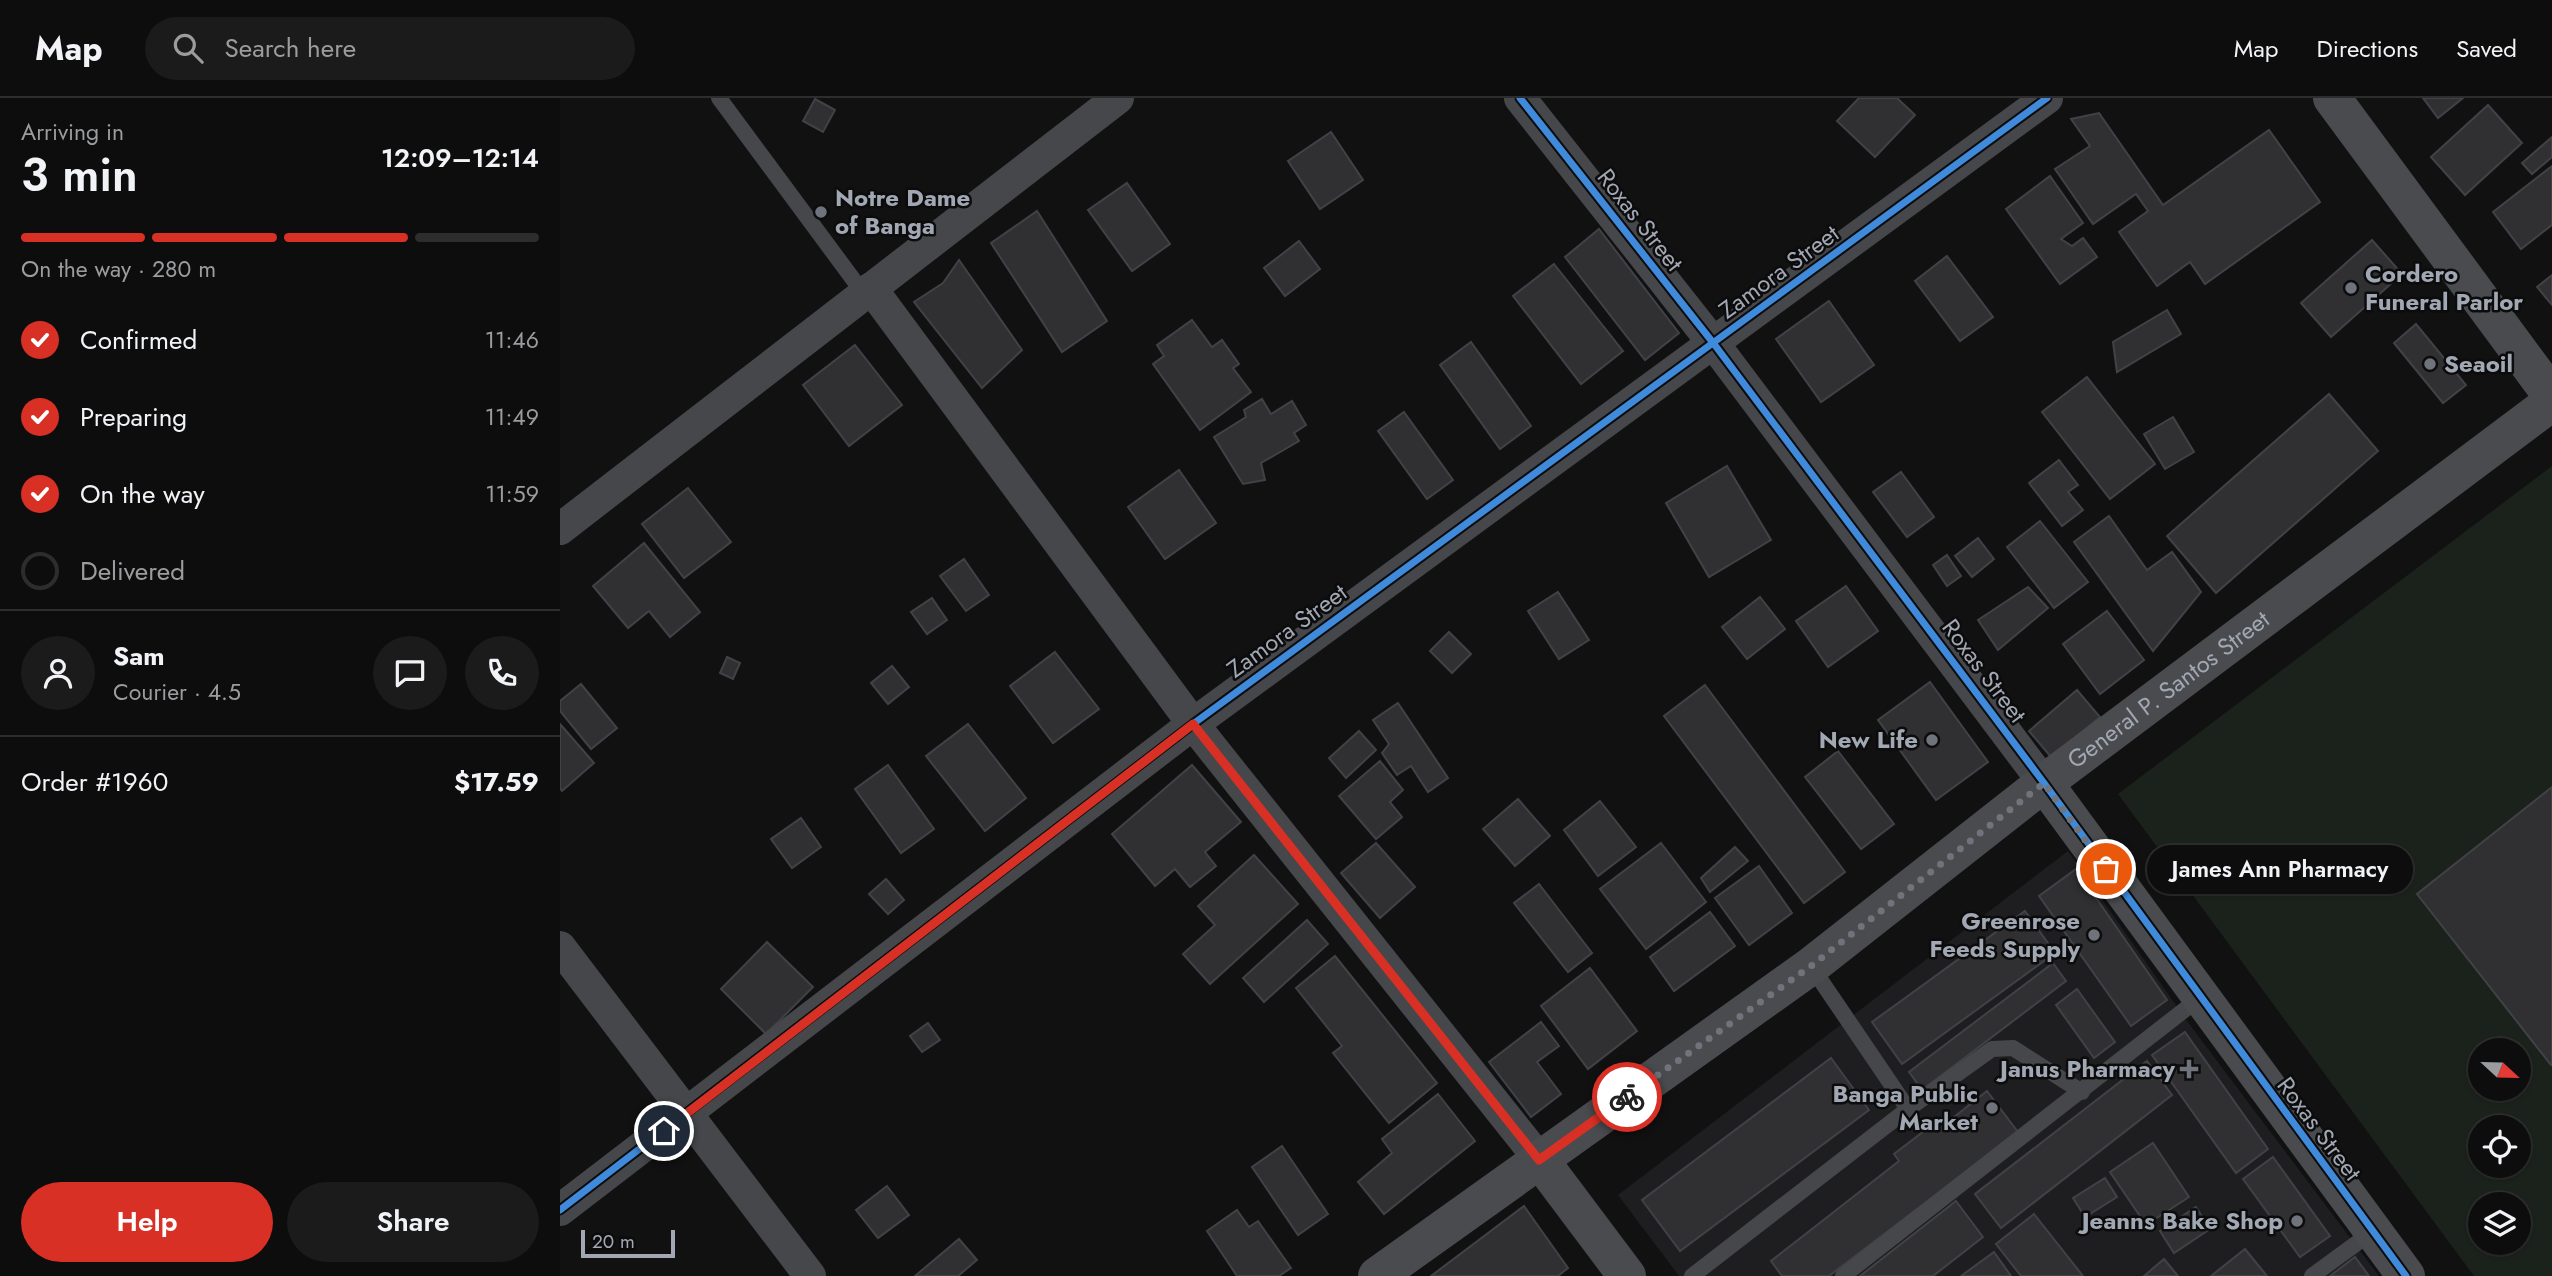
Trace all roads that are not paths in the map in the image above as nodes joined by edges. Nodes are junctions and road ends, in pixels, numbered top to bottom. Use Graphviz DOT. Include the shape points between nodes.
graph roads {
  1 [pos="719,98"];
  2 [pos="1118,98"];
  3 [pos="1520,98"];
  4 [pos="2047,98"];
  5 [pos="2332,98"];
  6 [pos="867,291"];
  7 [pos="1714,344"];
  8 [pos="2552,397"];
  9 [pos="2552,402"];
  10 [pos="560,529"];
  11 [pos="1193,724"];
  12 [pos="2044,783"];
  13 [pos="560,947"];
  14 [pos="1811,966"];
  15 [pos="2201,998"];
  16 [pos="2082,1092"];
  17 [pos="1908,1109"];
  18 [pos="685,1115"];
  19 [pos="1539,1160"];
  20 [pos="560,1210"];
  21 [pos="2372,1232"];
  22 [pos="810,1276"];
  23 [pos="1377,1276"];
  24 [pos="1627,1276"];
  25 [pos="1692,1276"];
  26 [pos="1843,1276"];
  27 [pos="2312,1276"];
  28 [pos="2406,1276"];
  1 -- 6 [label="lane"];
  2 -- 6 [label="street"];
  3 -- 7 [label="street, Roxas Street"];
  4 -- 7 [label="street, Zamora Street"];
  5 -- 8 [label="main road"];
  6 -- 10 [label="street"];
  6 -- 11 [label="street"];
  7 -- 11 [label="street, Zamora Street"];
  7 -- 12 [label="street, Roxas Street"];
  9 -- 12 [label="main road, General P. Santos Street"];
  11 -- 18 [label="street, Zamora Street"];
  11 -- 19 [label="street"];
  12 -- 14 [label="main road, General P. Santos Street"];
  12 -- 15 [label="main road, Roxas Street"];
  13 -- 18 [label="street"];
  14 -- 17 [label="lane"];
  14 -- 19 [label="main road, General P. Santos Street"];
  15 -- 16 [label="lane"];
  15 -- 21 [label="main road, Roxas Street"];
  16 -- 17 [label="lane" via="2013,1048 1999,1048"];
  16 -- 26 [label="lane"];
  17 -- 25 [label="lane"];
  18 -- 20 [label="street, Zamora Street"];
  18 -- 22 [label="street"];
  19 -- 23 [label="main road, General P. Santos Street"];
  19 -- 24 [label="main road"];
  21 -- 27 [label="lane"];
  21 -- 28 [label="main road, Roxas Street"];
}
